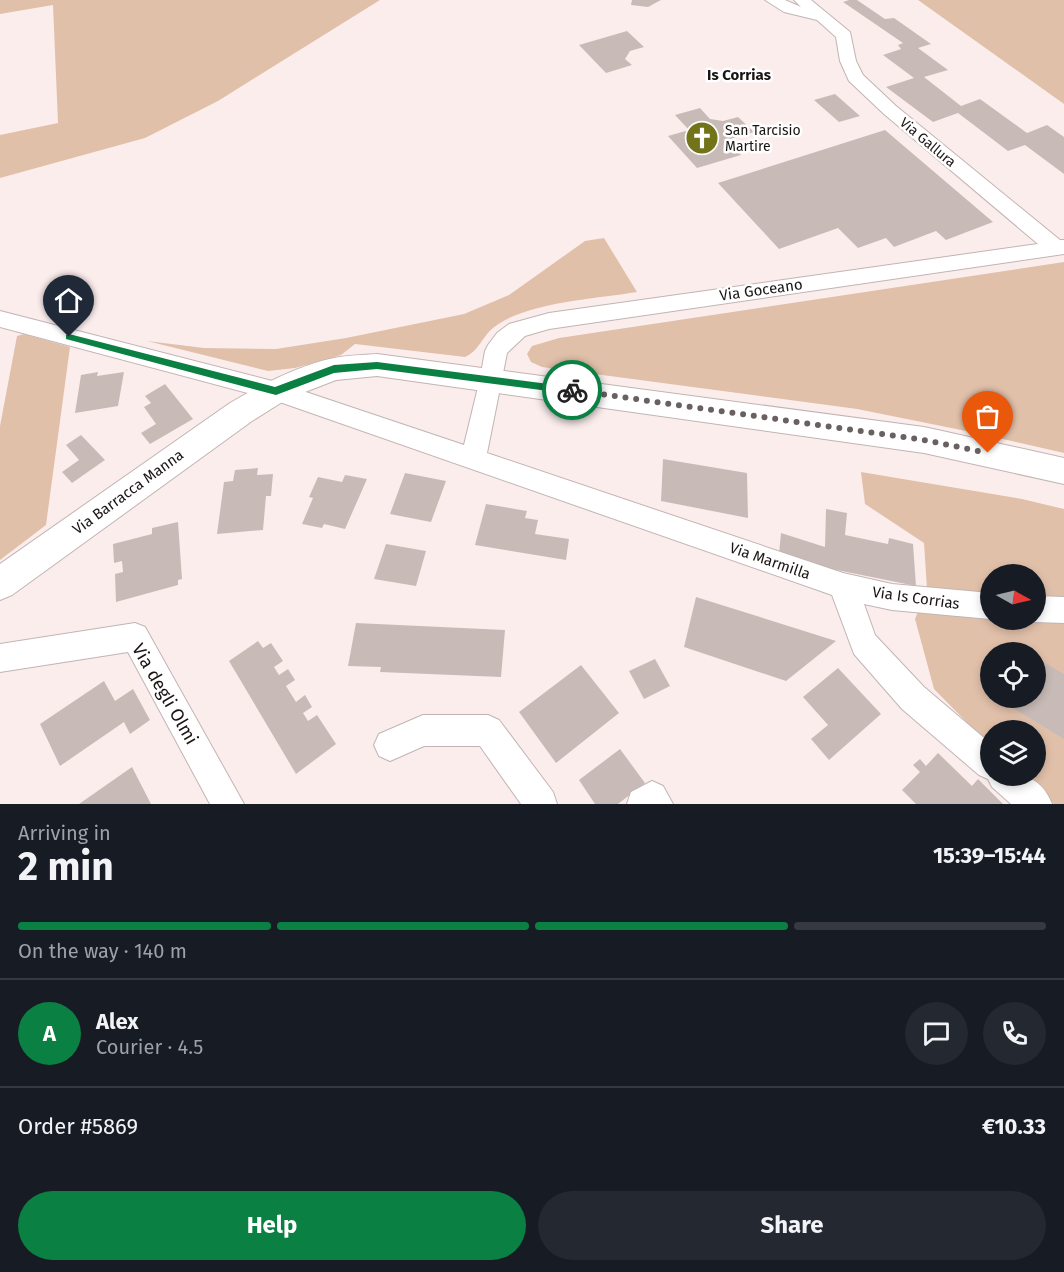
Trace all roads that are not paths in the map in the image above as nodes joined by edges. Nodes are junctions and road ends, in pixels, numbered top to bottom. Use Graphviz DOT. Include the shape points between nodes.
graph roads {
  1 [pos="773,0"];
  2 [pos="816,6"];
  3 [pos="1060,248"];
  4 [pos="0,319"];
  5 [pos="492,379"];
  6 [pos="267,397"];
  7 [pos="473,459"];
  8 [pos="1064,471"];
  9 [pos="0,584"];
  10 [pos="843,586"];
  11 [pos="980,605"];
  12 [pos="1046,609"];
  13 [pos="1064,610"];
  14 [pos="0,658"];
  15 [pos="390,744"];
  16 [pos="980,755"];
  17 [pos="1015,786"];
  18 [pos="228,804"];
  19 [pos="541,804"];
  20 [pos="643,804"];
  21 [pos="657,804"];
  22 [pos="1036,804"];
  1 -- 2 [label="street, Via Gallura" via="790,9"];
  2 -- 3 [label="street, Via Gallura" via="844,34 855,77"];
  3 -- 5 [label="street, Via Goceano" via="549,321 517,330 505,339 496,351"];
  4 -- 6 [label="street, Via Marmilla"];
  5 -- 6 [label="street" via="356,366 334,369"];
  5 -- 7 [label="street"];
  5 -- 8 [label="street" via="924,440"];
  6 -- 7 [label="street, Via Marmilla"];
  6 -- 9 [label="street, Via Barracca Manna" via="208,434"];
  7 -- 10 [label="street, Via Marmilla"];
  10 -- 11 [label="street, Via Is Corrias" via="892,597"];
  10 -- 16 [label="street" via="864,644 913,698"];
  12 -- 13 [label="street"];
  14 -- 18 [label="street, Via degli Olmi" via="135,637"];
  15 -- 19 [label="street" via="423,730 488,731"];
  17 -- 22 [label="street"];
  20 -- 21 [label="street" via="652,797"];
}
